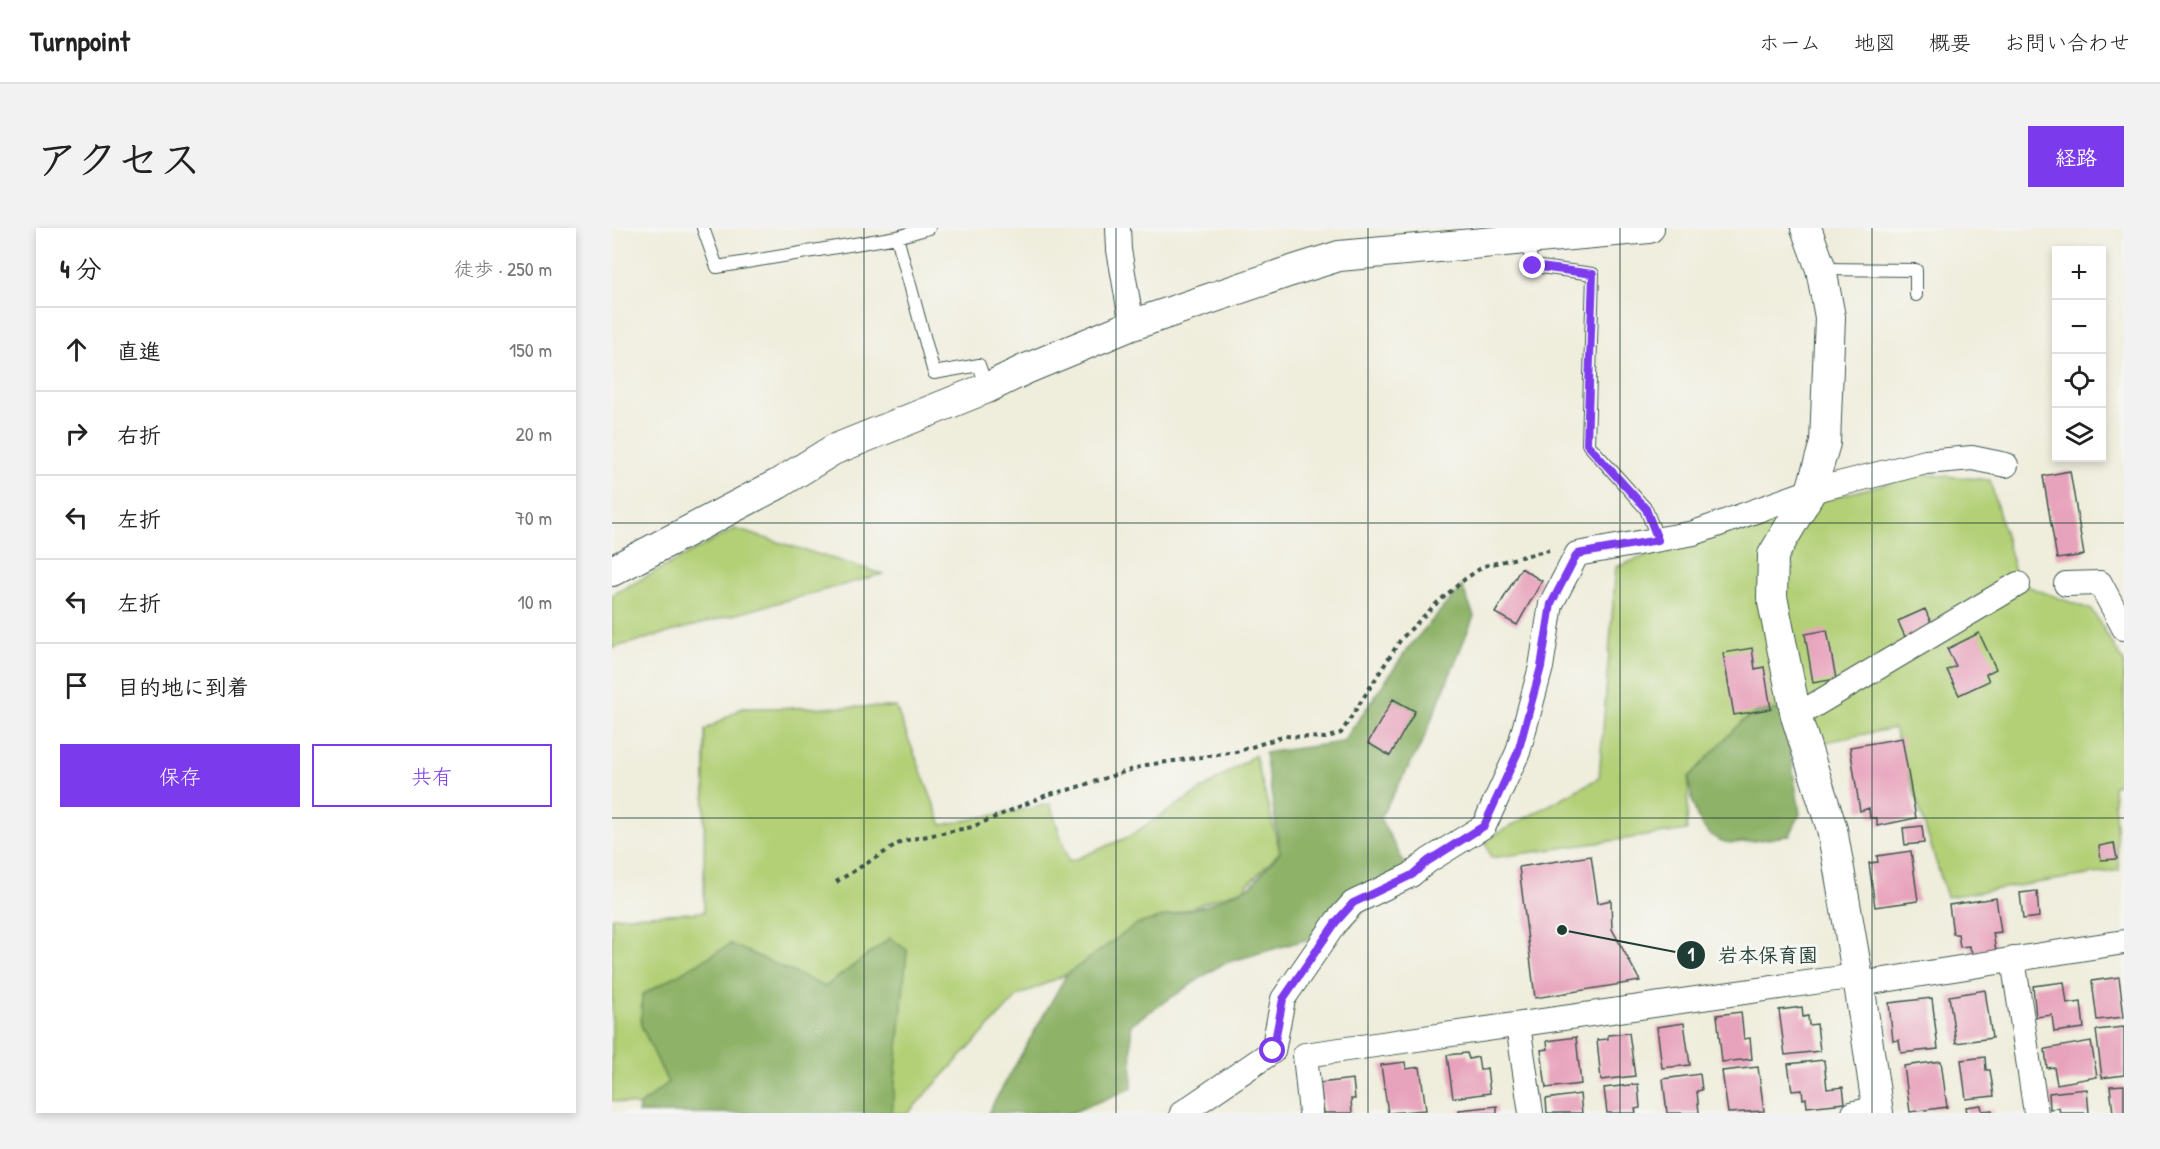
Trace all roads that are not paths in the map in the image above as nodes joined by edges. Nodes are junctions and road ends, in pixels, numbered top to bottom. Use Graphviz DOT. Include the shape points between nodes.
graph roads {
  1 [pos="703,228"];
  2 [pos="929,228"];
  3 [pos="1118,228"];
  4 [pos="1649,228"];
  5 [pos="1806,228"];
  6 [pos="897,237"];
  7 [pos="1526,239"];
  8 [pos="1821,269"];
  9 [pos="1916,295"];
  10 [pos="1132,325"];
  11 [pos="987,388"];
  12 [pos="2006,465"];
  13 [pos="1811,491"];
  14 [pos="1658,540"];
  15 [pos="612,570"];
  16 [pos="2018,584"];
  17 [pos="2066,584"];
  18 [pos="2124,628"];
  19 [pos="1796,716"];
  20 [pos="2124,942"];
  21 [pos="2013,959"];
  22 [pos="1858,980"];
  23 [pos="1518,1026"];
  24 [pos="1870,1112"];
  25 [pos="1182,1113"];
  26 [pos="1311,1113"];
  27 [pos="1531,1113"];
  28 [pos="2036,1113"];
  1 -- 6 [label="lane" via="717,267"];
  2 -- 6 [label="lane"];
  3 -- 10 [label="street"];
  4 -- 7 [label="street"];
  5 -- 8 [label="street"];
  6 -- 11 [label="lane" via="934,373 979,365"];
  7 -- 10 [label="street" via="1339,256"];
  7 -- 14 [label="lane" via="1533,266 1593,274 1587,444 1646,509"];
  8 -- 9 [label="lane" via="1916,270"];
  8 -- 13 [label="street" via="1830,317 1825,443"];
  10 -- 11 [label="street"];
  11 -- 15 [label="street" via="833,450 778,484"];
  12 -- 13 [label="street" via="1972,458 1926,462"];
  13 -- 14 [label="street" via="1695,533"];
  13 -- 19 [label="street" via="1773,555 1772,597"];
  14 -- 25 [label="street" via="1577,554 1551,604 1541,667 1518,752 1484,826 1412,875 1353,903 1283,999 1273,1051"];
  16 -- 19 [label="street"];
  17 -- 18 [label="street" via="2100,583"];
  19 -- 22 [label="street" via="1832,829"];
  20 -- 21 [label="street"];
  21 -- 22 [label="street"];
  21 -- 28 [label="street"];
  22 -- 23 [label="street"];
  22 -- 24 [label="street"];
  23 -- 26 [label="street" via="1305,1055"];
  23 -- 27 [label="street"];
}
